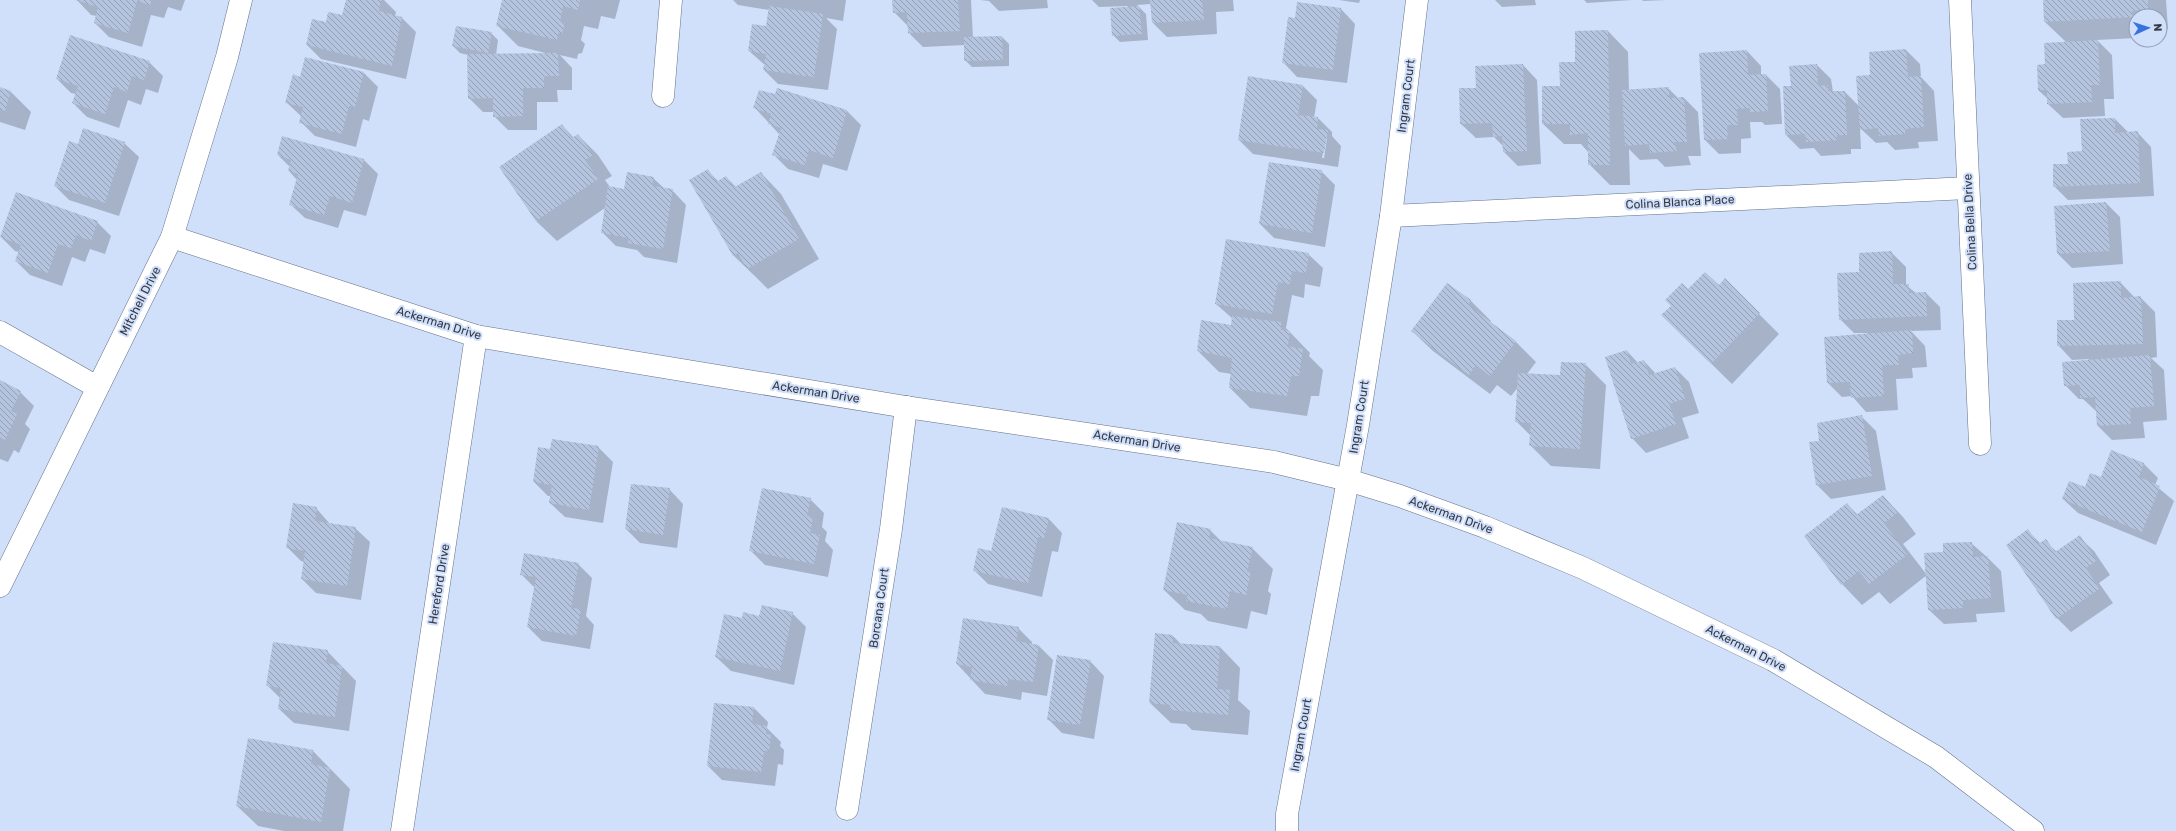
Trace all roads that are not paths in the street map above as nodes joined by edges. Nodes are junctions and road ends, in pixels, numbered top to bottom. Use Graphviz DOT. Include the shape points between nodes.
graph roads {
  1 [pos="241,0"];
  2 [pos="671,0"];
  3 [pos="1417,0"];
  4 [pos="1960,0"];
  5 [pos="663,96"];
  6 [pos="1968,188"];
  7 [pos="1391,216"];
  8 [pos="172,237"];
  9 [pos="0,332"];
  10 [pos="476,336"];
  11 [pos="97,387"];
  12 [pos="906,406"];
  13 [pos="1980,444"];
  14 [pos="1348,480"];
  15 [pos="0,586"];
  16 [pos="847,809"];
  17 [pos="402,831"];
  18 [pos="1287,831"];
  19 [pos="2033,831"];
  1 -- 8 [label="street, Mitchell Drive" via="227,57"];
  2 -- 5 [label="street"];
  3 -- 7 [label="street, Ingram Court"];
  4 -- 6 [label="street, Colina Bella Drive"];
  6 -- 7 [label="street, Colina Blanca Place"];
  6 -- 13 [label="street, Colina Bella Drive"];
  7 -- 14 [label="street, Ingram Court"];
  8 -- 10 [label="street, Ackerman Drive"];
  8 -- 11 [label="street, Mitchell Drive"];
  9 -- 11 [label="street"];
  10 -- 12 [label="street, Ackerman Drive"];
  10 -- 17 [label="street, Hereford Drive"];
  11 -- 15 [label="street, Mitchell Drive"];
  12 -- 14 [label="street, Ackerman Drive" via="1274,462"];
  12 -- 16 [label="street, Borcana Court" via="890,537"];
  14 -- 18 [label="street, Ingram Court" via="1287,814"];
  14 -- 19 [label="street, Ackerman Drive" via="1485,527 1583,568 1773,660 1936,757"];
}
